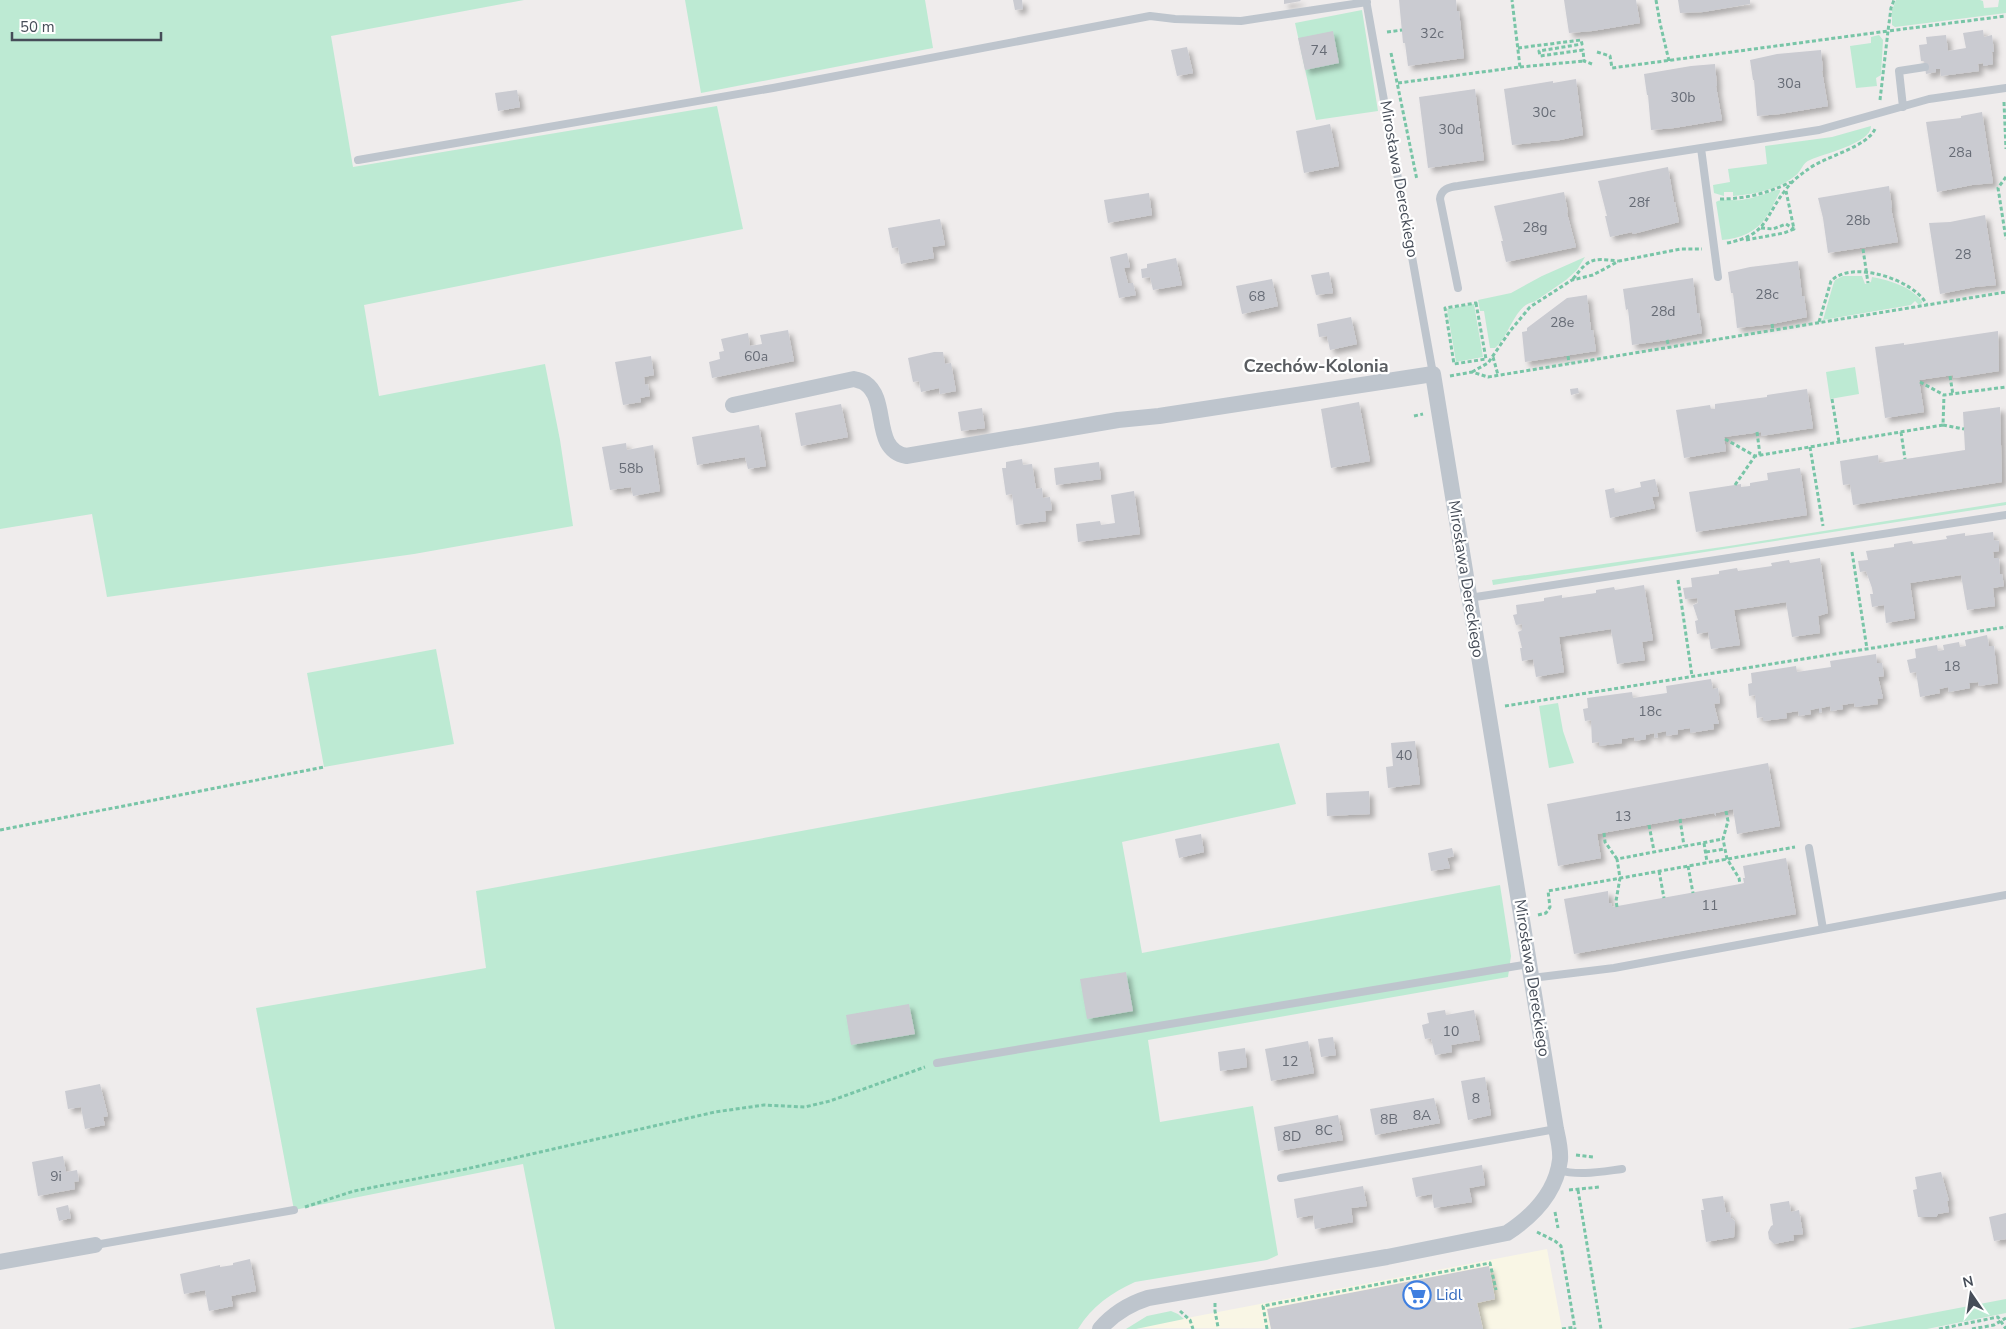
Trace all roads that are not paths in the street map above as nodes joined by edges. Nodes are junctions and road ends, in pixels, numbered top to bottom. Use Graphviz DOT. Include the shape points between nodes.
graph roads {
  1 [pos="1366,1"];
  2 [pos="1925,67"];
  3 [pos="2005,91"];
  4 [pos="1903,107"];
  5 [pos="1701,148"];
  6 [pos="358,160"];
  7 [pos="1718,276"];
  8 [pos="1458,288"];
  9 [pos="1439,375"];
  10 [pos="733,406"];
  11 [pos="2006,515"];
  12 [pos="1469,598"];
  13 [pos="1809,848"];
  14 [pos="2006,895"];
  15 [pos="1823,929"];
  16 [pos="1530,971"];
  17 [pos="938,1063"];
  18 [pos="1556,1128"];
  19 [pos="1559,1164"];
  20 [pos="1622,1169"];
  21 [pos="1281,1178"];
  22 [pos="294,1210"];
  23 [pos="95,1245"];
  24 [pos="0,1262"];
  25 [pos="1100,1329"];
  1 -- 6 [label="lane" via="1241,21 1150,16 782,86"];
  1 -- 9 [label="lane, Mirosława Dereckiego"];
  2 -- 4 [label="lane" via="1899,71"];
  3 -- 4 [label="lane" via="1946,96"];
  4 -- 5 [label="lane" via="1819,130"];
  5 -- 7 [label="lane"];
  5 -- 8 [label="lane" via="1444,190 1440,199"];
  9 -- 10 [label="street" via="1118,420 906,456 898,454 887,444 875,396 865,383 854,379"];
  9 -- 12 [label="street, Mirosława Dereckiego"];
  11 -- 12 [label="lane"];
  12 -- 16 [label="street, Mirosława Dereckiego"];
  13 -- 15 [label="lane"];
  14 -- 15 [label="lane"];
  15 -- 16 [label="lane" via="1614,968"];
  16 -- 17 [label="lane"];
  16 -- 18 [label="street, Mirosława Dereckiego"];
  18 -- 19 [label="street, Mirosława Dereckiego"];
  18 -- 21 [label="lane"];
  19 -- 20 [label="lane" via="1571,1174"];
  19 -- 25 [label="street" via="1547,1195 1536,1211 1507,1233 1148,1298 1123,1308"];
  22 -- 23 [label="lane"];
  23 -- 24 [label="street"];
}
